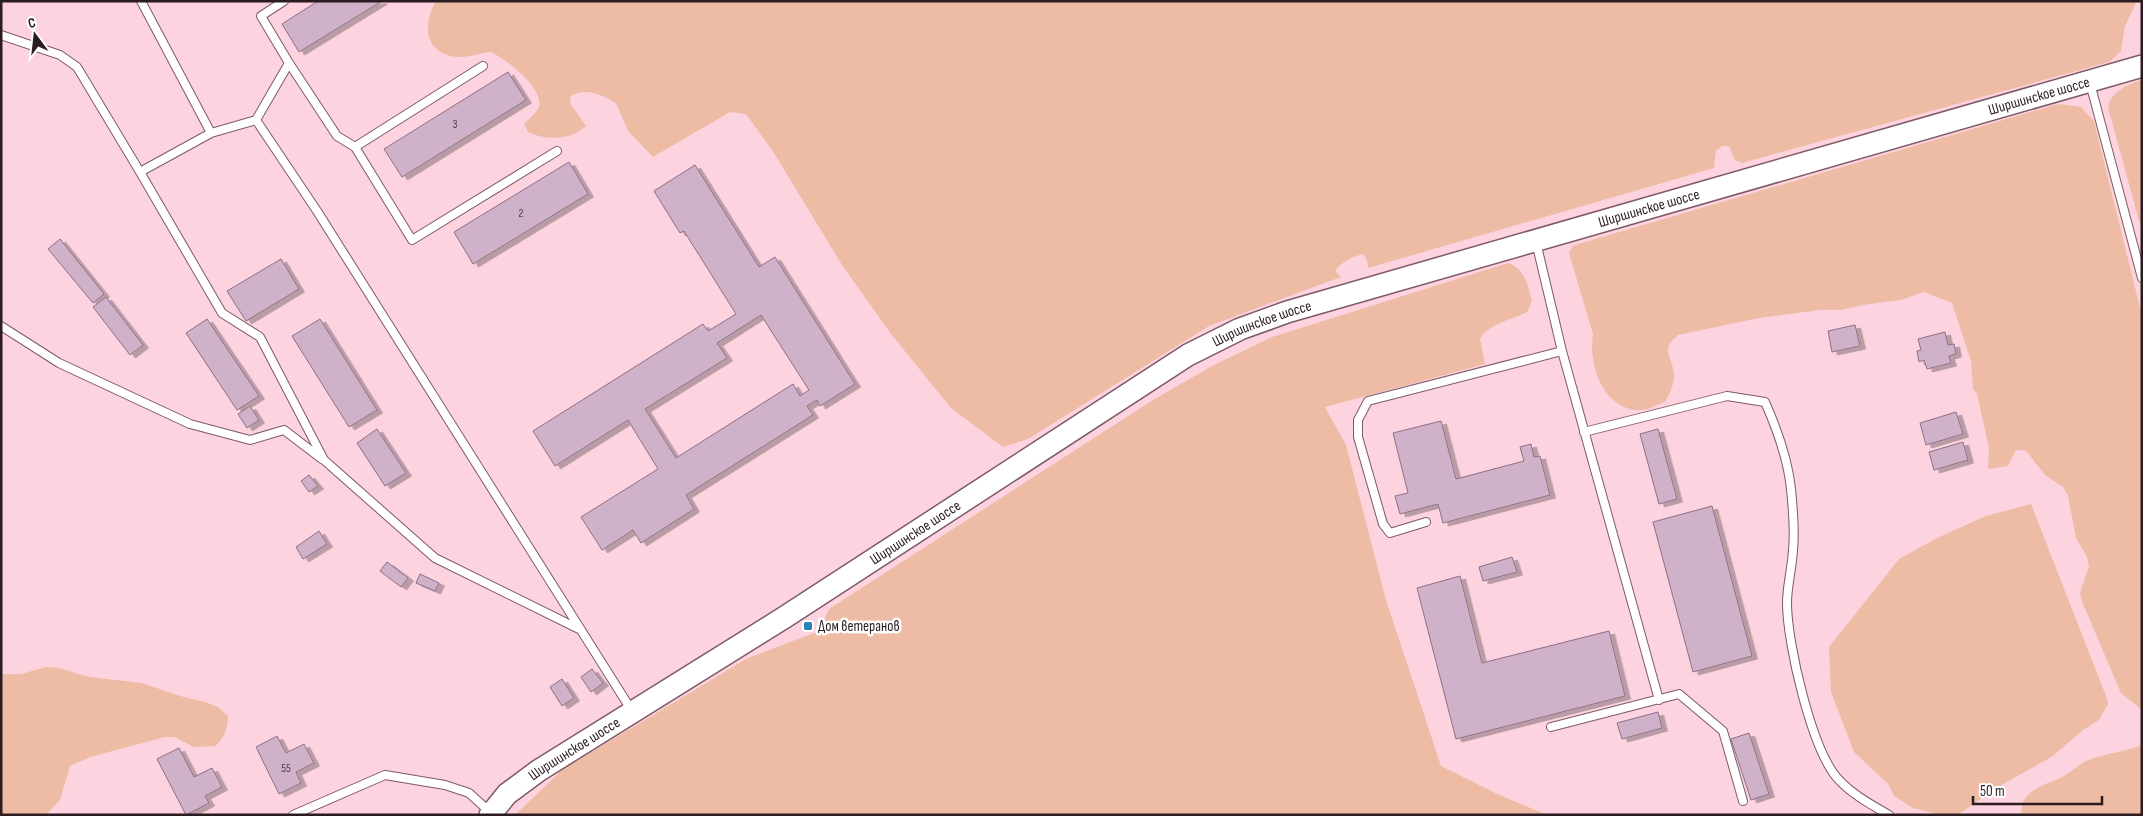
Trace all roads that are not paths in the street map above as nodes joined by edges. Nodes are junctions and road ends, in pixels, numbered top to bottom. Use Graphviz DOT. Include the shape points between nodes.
graph roads {
  1 [pos="141,1"];
  2 [pos="284,1"];
  3 [pos="1,35"];
  4 [pos="289,63"];
  5 [pos="483,66"];
  6 [pos="2142,66"];
  7 [pos="2089,81"];
  8 [pos="256,120"];
  9 [pos="211,133"];
  10 [pos="355,147"];
  11 [pos="557,151"];
  12 [pos="140,172"];
  13 [pos="1536,240"];
  14 [pos="2139,253"];
  15 [pos="2142,278"];
  16 [pos="1,326"];
  17 [pos="1562,352"];
  18 [pos="1584,432"];
  19 [pos="324,460"];
  20 [pos="1426,522"];
  21 [pos="580,630"];
  22 [pos="1659,700"];
  23 [pos="633,713"];
  24 [pos="1551,727"];
  25 [pos="1743,801"];
  26 [pos="491,814"];
  27 [pos="293,815"];
  28 [pos="1889,815"];
  1 -- 9 [label="lane"];
  2 -- 4 [label="lane" via="261,16"];
  3 -- 12 [label="lane" via="60,55 77,67"];
  4 -- 8 [label="lane"];
  4 -- 10 [label="lane" via="337,136"];
  5 -- 10 [label="lane"];
  6 -- 7 [label="main road, Ширшинское шоссе"];
  7 -- 13 [label="main road, Ширшинское шоссе"];
  7 -- 14 [label="lane"];
  8 -- 9 [label="lane"];
  8 -- 21 [label="lane" via="318,211"];
  9 -- 12 [label="lane"];
  10 -- 11 [label="lane" via="412,240"];
  12 -- 19 [label="lane" via="222,313 260,337"];
  13 -- 17 [label="lane"];
  13 -- 23 [label="main road, Ширшинское шоссе" via="1287,312 1240,329 1188,355"];
  14 -- 15 [label="lane"];
  16 -- 19 [label="lane" via="59,363 190,424 250,440 284,430"];
  17 -- 18 [label="lane"];
  17 -- 20 [label="lane" via="1368,401 1358,420 1358,437 1383,524 1390,533"];
  18 -- 22 [label="lane"];
  18 -- 28 [label="lane" via="1728,396 1765,402 1778,430 1791,487 1794,548 1787,603 1792,645 1818,743 1838,780"];
  19 -- 21 [label="lane" via="435,558"];
  21 -- 23 [label="lane"];
  22 -- 24 [label="lane"];
  22 -- 25 [label="lane" via="1679,694 1723,731"];
  23 -- 26 [label="main road, Ширшинское шоссе" via="538,771 507,794"];
  26 -- 27 [label="lane" via="469,793 445,785 385,776"];
}
